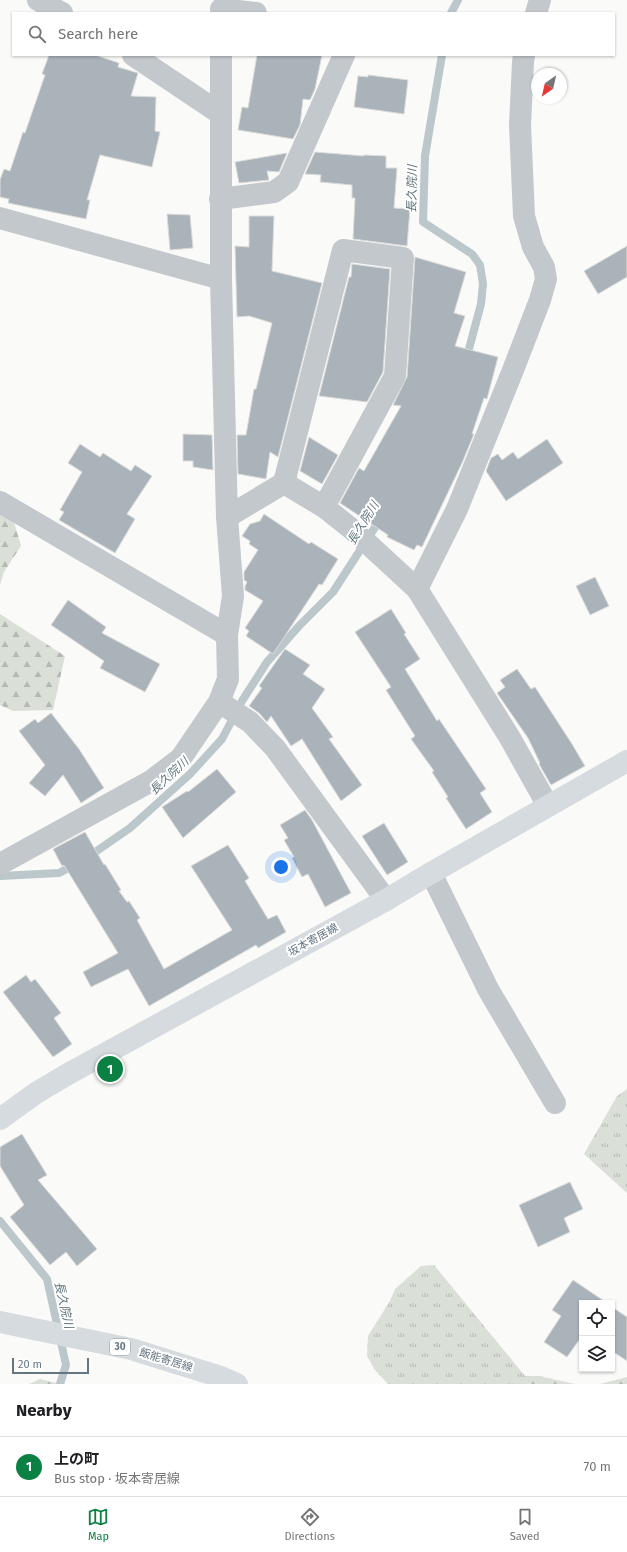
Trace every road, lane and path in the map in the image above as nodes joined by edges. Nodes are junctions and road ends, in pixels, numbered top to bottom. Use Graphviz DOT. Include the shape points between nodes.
graph roads {
  1 [pos="38,0"];
  2 [pos="540,0"];
  3 [pos="221,8"];
  4 [pos="60,12"];
  5 [pos="249,12"];
  6 [pos="536,12"];
  7 [pos="134,56"];
  8 [pos="221,56"];
  9 [pos="344,56"];
  10 [pos="524,56"];
  11 [pos="221,114"];
  12 [pos="220,199"];
  13 [pos="0,218"];
  14 [pos="221,279"];
  15 [pos="284,483"];
  16 [pos="0,502"];
  17 [pos="324,507"];
  18 [pos="227,517"];
  19 [pos="417,589"];
  20 [pos="227,634"];
  21 [pos="221,704"];
  22 [pos="627,762"];
  23 [pos="548,806"];
  24 [pos="0,864"];
  25 [pos="431,873"];
  26 [pos="386,900"];
  27 [pos="555,1103"];
  28 [pos="0,1119"];
  29 [pos="0,1322"];
  30 [pos="237,1384"];
  1 -- 4 [label="street"];
  2 -- 6 [label="street"];
  3 -- 5 [label="street"];
  7 -- 11 [label="street"];
  8 -- 11 [label="street"];
  9 -- 12 [label="street" via="288,182 274,192"];
  10 -- 19 [label="street" via="520,125 524,216 532,247 544,267 546,279 513,370 457,509"];
  11 -- 12 [label="street"];
  12 -- 14 [label="street"];
  13 -- 14 [label="street"];
  14 -- 18 [label="street"];
  15 -- 17 [label="street"];
  15 -- 17 [label="street" via="343,250 403,258 395,376"];
  15 -- 18 [label="street"];
  16 -- 20 [label="street"];
  17 -- 19 [label="street"];
  18 -- 20 [label="street" via="233,596"];
  19 -- 23 [label="street" via="510,738"];
  20 -- 21 [label="street" via="228,679"];
  21 -- 24 [label="street" via="181,758 151,781"];
  21 -- 26 [label="street" via="250,722 275,748"];
  22 -- 23 [label="main road, 坂本寄居線"];
  23 -- 25 [label="main road, 坂本寄居線"];
  25 -- 26 [label="main road, 坂本寄居線"];
  25 -- 27 [label="street" via="488,989"];
  26 -- 28 [label="main road, 坂本寄居線" via="68,1074"];
  29 -- 30 [label="main road, 飯能寄居線 / 30" via="131,1349"];
}
